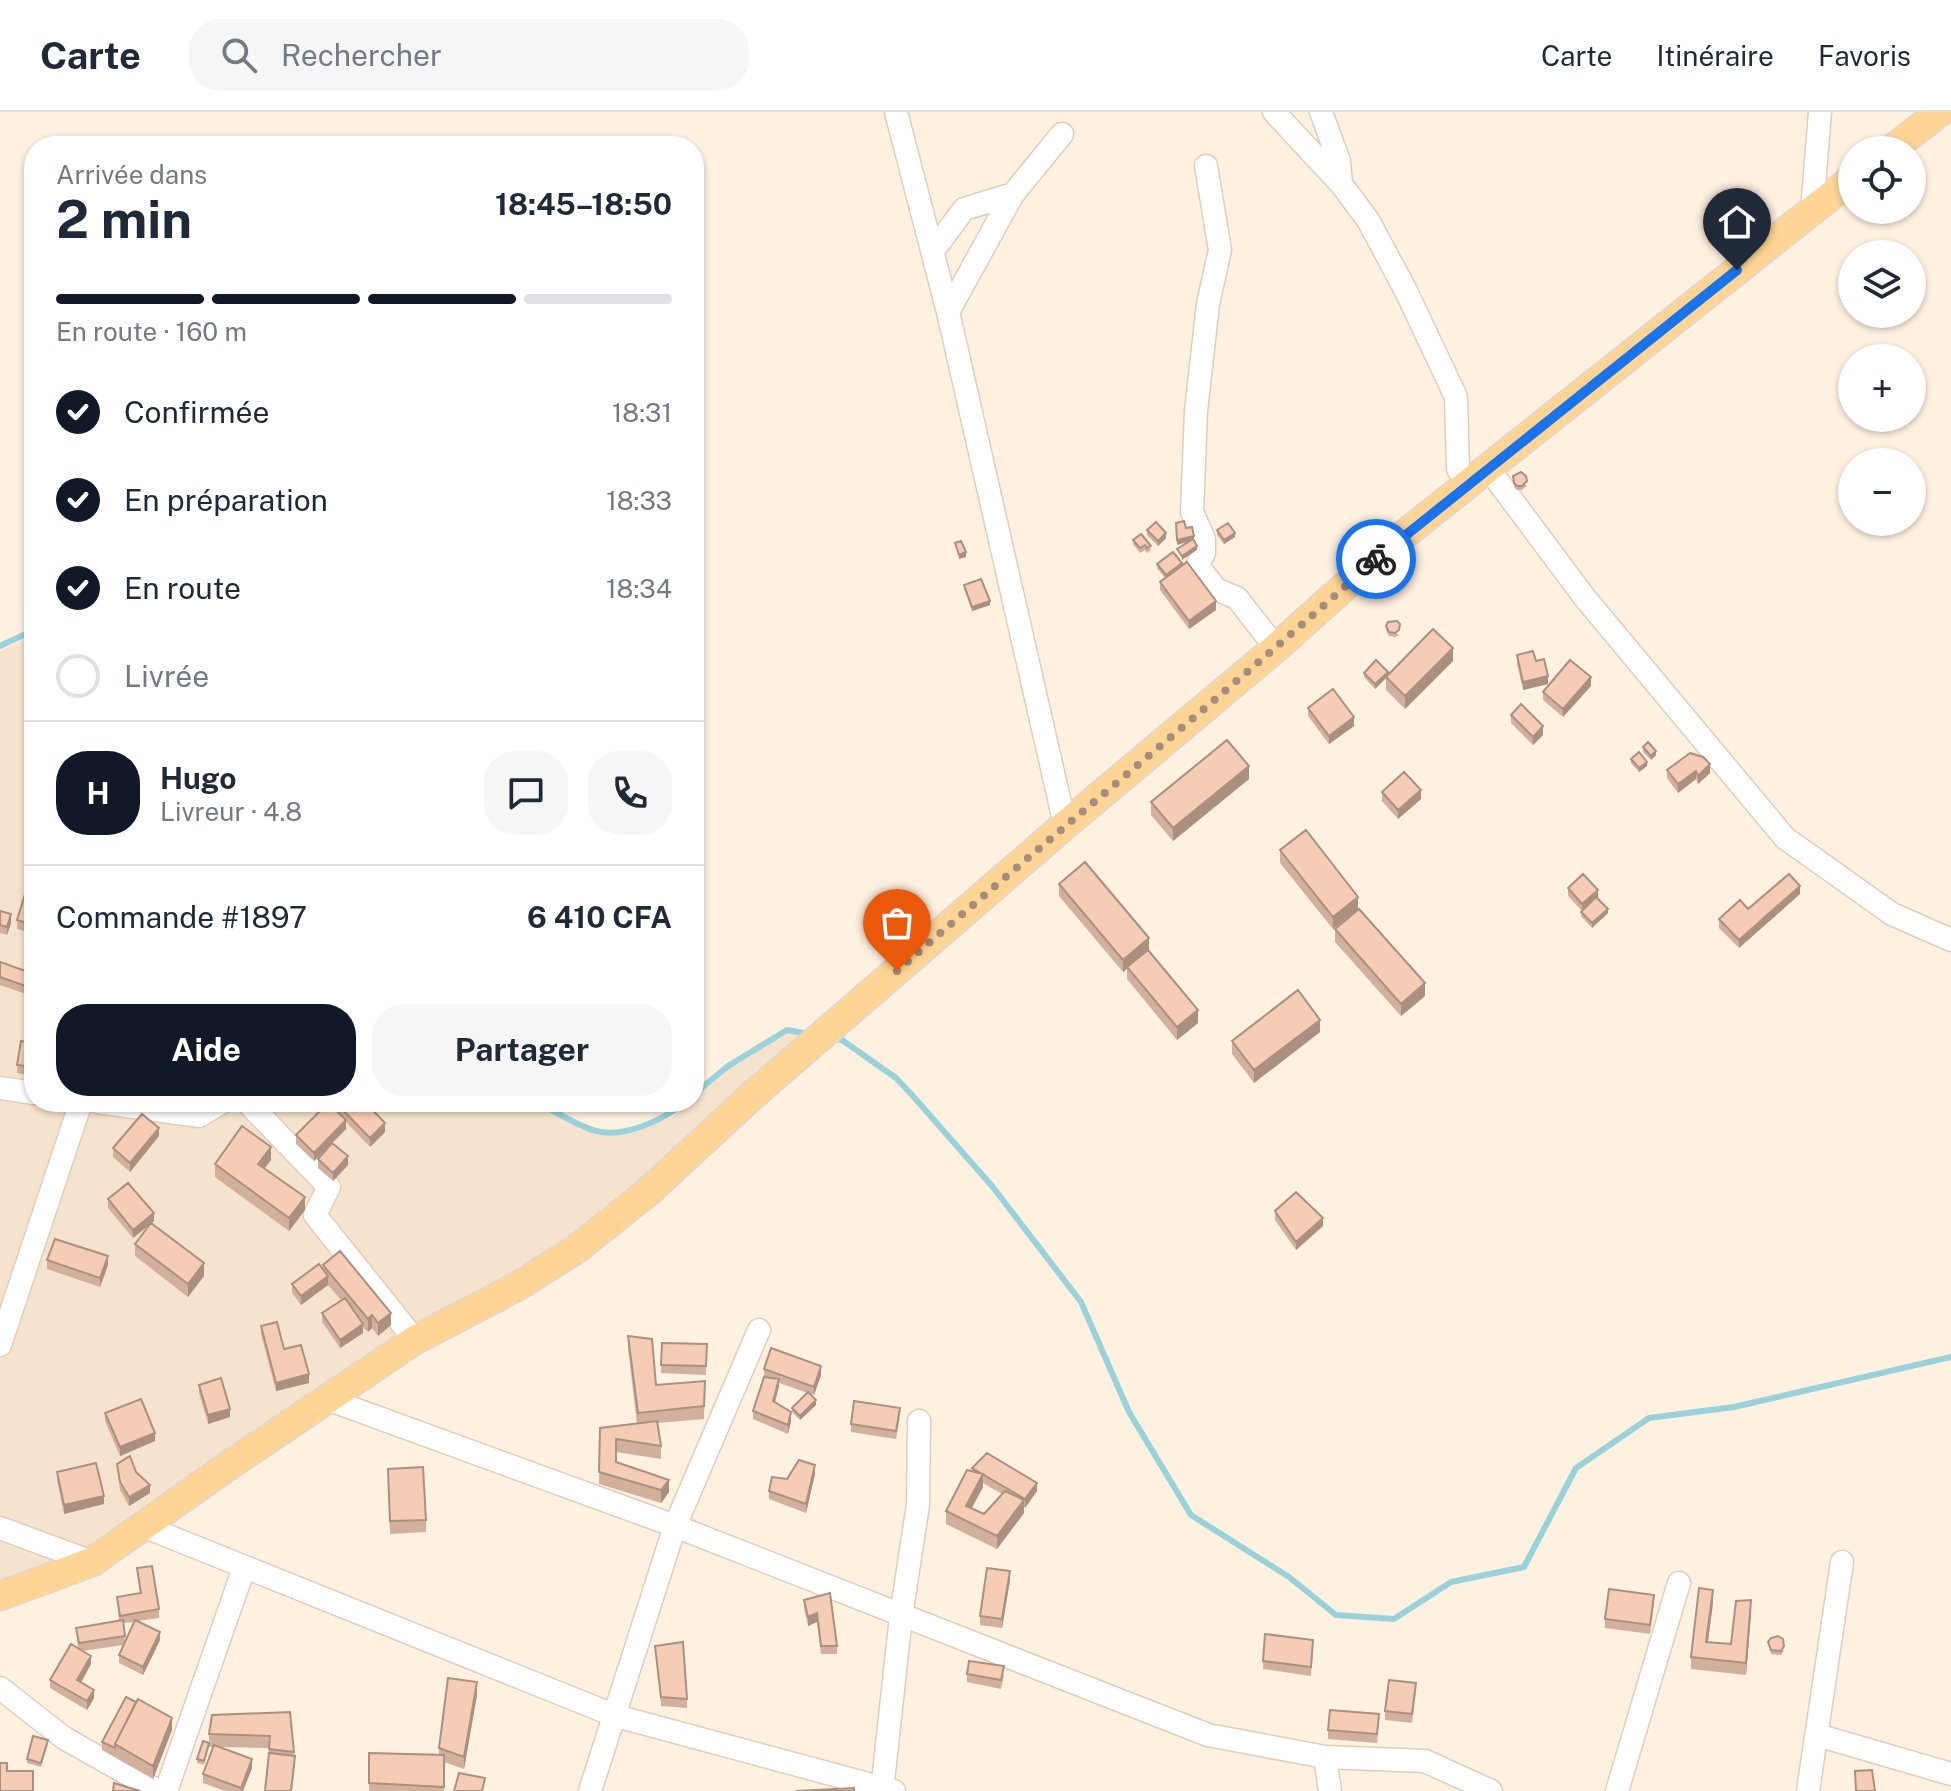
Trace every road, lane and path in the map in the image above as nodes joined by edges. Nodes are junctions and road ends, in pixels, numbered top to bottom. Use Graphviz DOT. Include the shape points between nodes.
graph roads {
  1 [pos="896,112"];
  2 [pos="1274,112"];
  3 [pos="1321,112"];
  4 [pos="1820,112"];
  5 [pos="1940,112"];
  6 [pos="1062,134"];
  7 [pos="1909,136"];
  8 [pos="1206,166"];
  9 [pos="1341,184"];
  10 [pos="1838,190"];
  11 [pos="1013,194"];
  12 [pos="1812,210"];
  13 [pos="933,251"];
  14 [pos="948,312"];
  15 [pos="1478,476"];
  16 [pos="1276,648"];
  17 [pos="1065,825"];
  18 [pos="1951,940"];
  19 [pos="0,1088"];
  20 [pos="24,1092"];
  21 [pos="78,1112"];
  22 [pos="170,1112"];
  23 [pos="206,1112"];
  24 [pos="257,1112"];
  25 [pos="759,1330"];
  26 [pos="415,1340"];
  27 [pos="0,1345"];
  28 [pos="327,1399"];
  29 [pos="919,1421"];
  30 [pos="143,1526"];
  31 [pos="675,1526"];
  32 [pos="0,1528"];
  33 [pos="92,1562"];
  34 [pos="1842,1562"];
  35 [pos="244,1568"];
  36 [pos="1679,1583"];
  37 [pos="0,1596"];
  38 [pos="901,1616"];
  39 [pos="0,1688"];
  40 [pos="616,1716"];
  41 [pos="1817,1735"];
  42 [pos="1325,1757"];
  43 [pos="1951,1774"];
  44 [pos="886,1790"];
  45 [pos="158,1791"];
  46 [pos="166,1791"];
  47 [pos="590,1791"];
  48 [pos="1330,1791"];
  49 [pos="1491,1791"];
  50 [pos="1617,1791"];
  51 [pos="1808,1791"];
  1 -- 13 [label="street"];
  2 -- 9 [label="street"];
  3 -- 9 [label="street" via="1339,161"];
  4 -- 12 [label="street"];
  5 -- 7 [label="main road"];
  6 -- 11 [label="street"];
  8 -- 16 [label="street" via="1220,250 1196,411 1192,512 1204,539 1197,565 1216,589 1237,598"];
  9 -- 15 [label="street" via="1368,220 1456,397 1458,469"];
  10 -- 12 [label="main road"];
  11 -- 13 [label="street" via="964,209"];
  11 -- 14 [label="street"];
  12 -- 15 [label="main road"];
  13 -- 14 [label="street"];
  14 -- 17 [label="street"];
  15 -- 16 [label="main road"];
  15 -- 18 [label="street" via="1785,838 1892,914"];
  16 -- 17 [label="main road"];
  17 -- 26 [label="main road" via="578,1248"];
  19 -- 20 [label="street"];
  21 -- 27 [label="street"];
  22 -- 23 [label="street"];
  24 -- 26 [label="street" via="329,1187 315,1215"];
  25 -- 31 [label="street"];
  26 -- 28 [label="main road"];
  28 -- 30 [label="main road"];
  28 -- 31 [label="street"];
  29 -- 38 [label="street" via="918,1505"];
  30 -- 33 [label="main road"];
  30 -- 35 [label="street"];
  31 -- 38 [label="street"];
  31 -- 40 [label="street"];
  32 -- 33 [label="street"];
  33 -- 37 [label="main road"];
  34 -- 41 [label="street"];
  35 -- 40 [label="street"];
  35 -- 46 [label="street"];
  36 -- 50 [label="street"];
  38 -- 42 [label="street" via="1208,1735"];
  38 -- 44 [label="street"];
  39 -- 45 [label="street" via="64,1738"];
  40 -- 44 [label="street"];
  40 -- 47 [label="street"];
  41 -- 43 [label="street"];
  41 -- 51 [label="street"];
  42 -- 48 [label="street"];
  42 -- 49 [label="street" via="1425,1761"];
}
